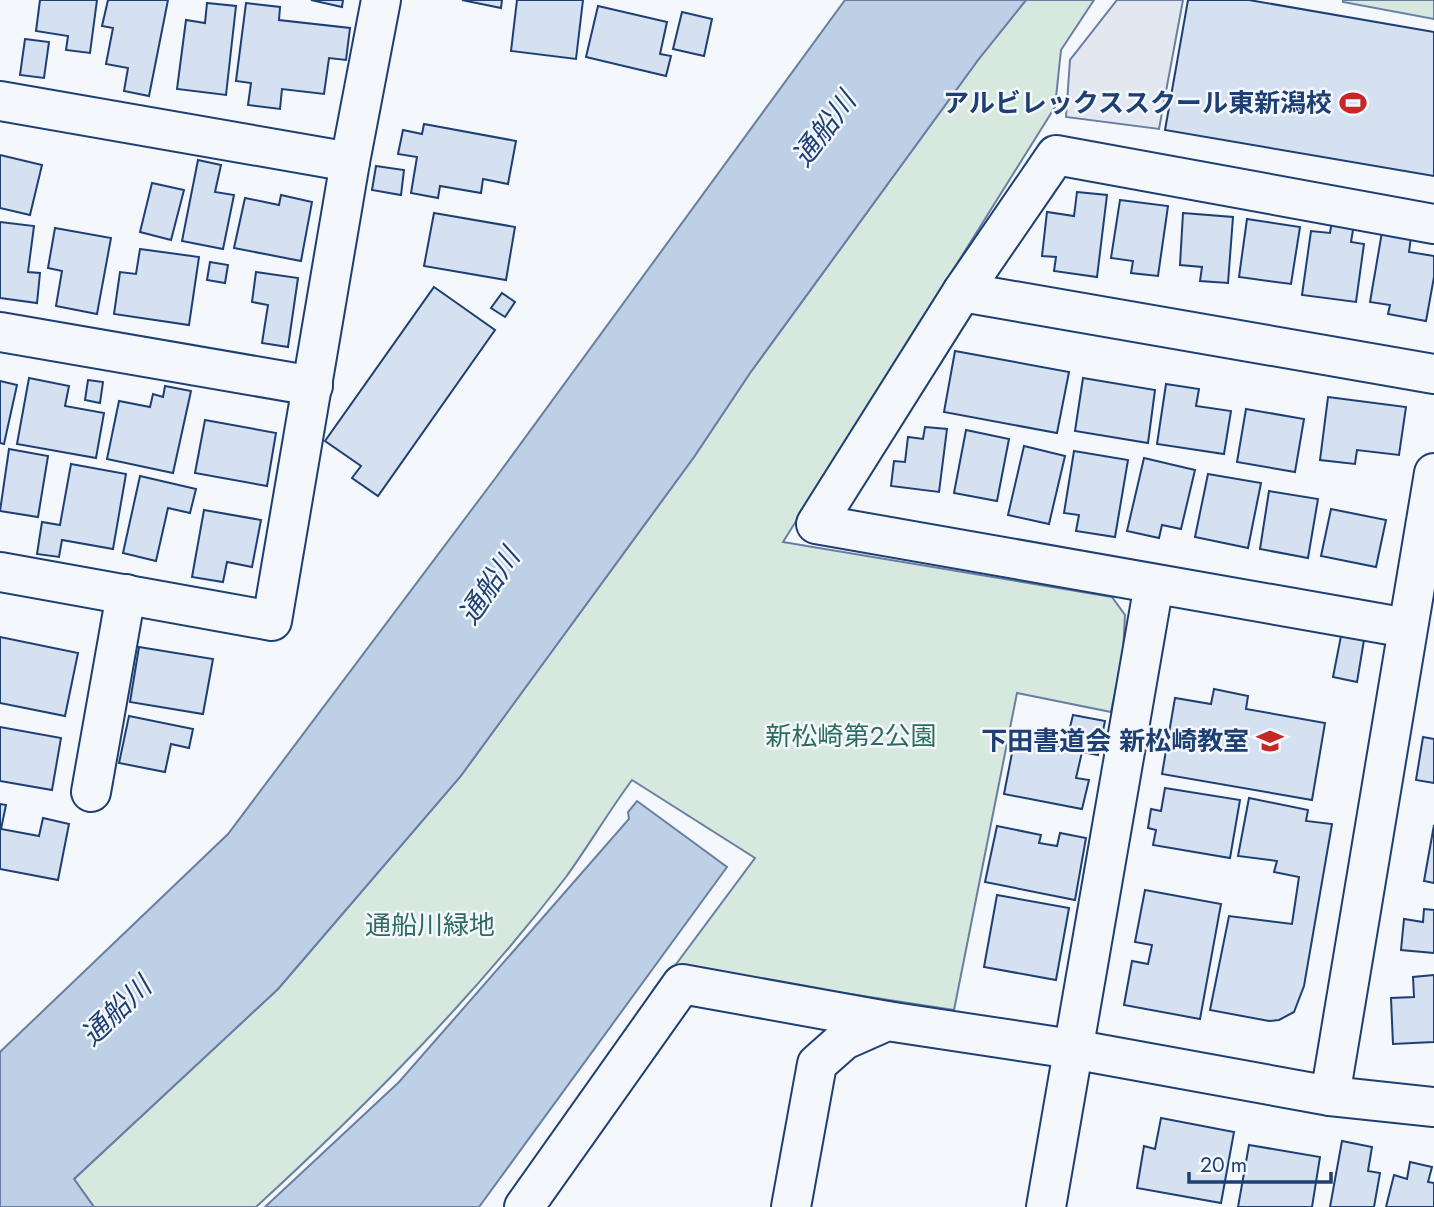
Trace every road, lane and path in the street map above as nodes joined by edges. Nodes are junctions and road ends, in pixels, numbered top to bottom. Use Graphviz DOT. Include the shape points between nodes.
graph roads {
  1 [pos="381,0"];
  2 [pos="0,101"];
  3 [pos="350,162"];
  4 [pos="1434,224"];
  5 [pos="962,292"];
  6 [pos="0,332"];
  7 [pos="1434,373"];
  8 [pos="313,386"];
  9 [pos="1434,473"];
  10 [pos="0,572"];
  11 [pos="1154,584"];
  12 [pos="126,594"];
  13 [pos="1407,628"];
  14 [pos="91,792"];
  15 [pos="887,1021"];
  16 [pos="1072,1049"];
  17 [pos="1329,1097"];
  18 [pos="1434,1107"];
  19 [pos="524,1207"];
  20 [pos="791,1207"];
  21 [pos="1046,1207"];
  1 -- 3 [label="street"];
  2 -- 3 [label="street"];
  3 -- 8 [label="street"];
  4 -- 5 [label="street" via="1056,155"];
  5 -- 7 [label="street"];
  5 -- 11 [label="street" via="816,524"];
  6 -- 8 [label="street"];
  8 -- 12 [label="street" via="272,621"];
  9 -- 13 [label="street"];
  10 -- 12 [label="street"];
  11 -- 13 [label="street"];
  11 -- 16 [label="street"];
  12 -- 14 [label="street"];
  13 -- 17 [label="street"];
  15 -- 16 [label="street"];
  15 -- 19 [label="street" via="682,984"];
  15 -- 20 [label="street" via="844,1040 817,1063"];
  16 -- 17 [label="street"];
  16 -- 21 [label="street"];
  17 -- 18 [label="street"];
}
